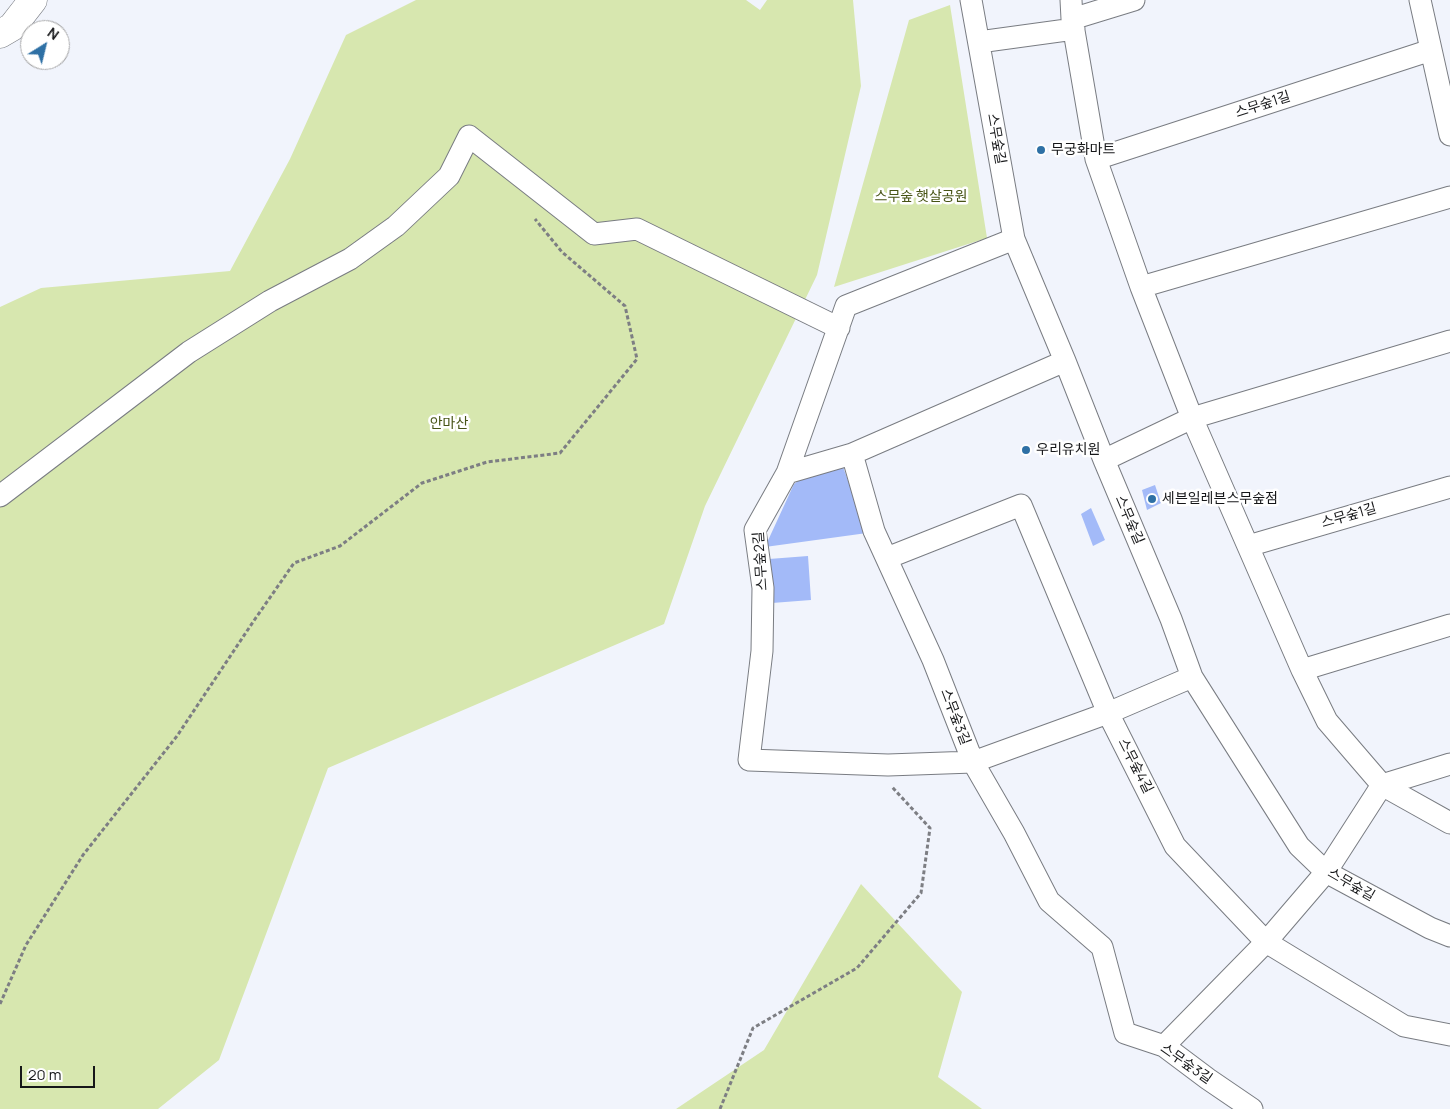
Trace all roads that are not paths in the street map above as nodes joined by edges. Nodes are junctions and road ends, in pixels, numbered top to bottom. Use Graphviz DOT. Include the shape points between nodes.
graph roads {
  1 [pos="34,0"];
  2 [pos="971,0"];
  3 [pos="1134,0"];
  4 [pos="1420,0"];
  5 [pos="1072,16"];
  6 [pos="0,34"];
  7 [pos="979,42"];
  8 [pos="1431,50"];
  9 [pos="1450,135"];
  10 [pos="1096,159"];
  11 [pos="1450,197"];
  12 [pos="1014,239"];
  13 [pos="1141,287"];
  14 [pos="838,328"];
  15 [pos="1450,341"];
  16 [pos="1065,361"];
  17 [pos="1192,418"];
  18 [pos="852,454"];
  19 [pos="1104,460"];
  20 [pos="787,473"];
  21 [pos="1450,487"];
  22 [pos="0,496"];
  23 [pos="1248,546"];
  24 [pos="886,558"];
  25 [pos="1450,625"];
  26 [pos="1302,670"];
  27 [pos="1192,677"];
  28 [pos="1108,713"];
  29 [pos="973,762"];
  30 [pos="1450,764"];
  31 [pos="1382,786"];
  32 [pos="1450,823"];
  33 [pos="1326,872"];
  34 [pos="1450,936"];
  35 [pos="1266,942"];
  36 [pos="1450,1035"];
  37 [pos="1164,1046"];
  38 [pos="1252,1109"];
  1 -- 6 [label="street" via="12,27"];
  2 -- 7 [label="street, 스무숲길"];
  3 -- 5 [label="street"];
  4 -- 8 [label="street"];
  5 -- 7 [label="street"];
  5 -- 10 [label="street"];
  7 -- 12 [label="street, 스무숲길"];
  8 -- 9 [label="street"];
  8 -- 10 [label="street, 스무숲1길"];
  10 -- 13 [label="street"];
  11 -- 13 [label="street"];
  12 -- 14 [label="street, 스무숲2길" via="846,306"];
  12 -- 16 [label="street, 스무숲길"];
  13 -- 17 [label="street"];
  14 -- 20 [label="street, 스무숲2길"];
  14 -- 22 [label="street" via="637,229 594,234 469,136 450,176 396,226 350,259 270,301 189,352"];
  15 -- 17 [label="street"];
  16 -- 18 [label="street"];
  16 -- 19 [label="street, 스무숲길"];
  17 -- 19 [label="street"];
  17 -- 23 [label="street"];
  18 -- 20 [label="street"];
  18 -- 24 [label="street, 스무숲3길" via="874,531"];
  19 -- 27 [label="street, 스무숲길"];
  20 -- 29 [label="street, 스무숲2길" via="755,530 763,588 762,651 750,760 872,765"];
  21 -- 23 [label="street, 스무숲1길"];
  23 -- 26 [label="street"];
  24 -- 28 [label="street, 스무숲4길" via="1021,505"];
  24 -- 29 [label="street, 스무숲3길" via="933,660"];
  25 -- 26 [label="street"];
  26 -- 31 [label="street" via="1327,722"];
  27 -- 28 [label="street, 스무숲2길"];
  27 -- 33 [label="street, 스무숲길" via="1299,846"];
  28 -- 29 [label="street, 스무숲2길"];
  28 -- 35 [label="street, 스무숲4길" via="1175,846"];
  29 -- 37 [label="street, 스무숲3길" via="1049,901 1102,948 1125,1033"];
  30 -- 31 [label="street"];
  31 -- 32 [label="street"];
  31 -- 33 [label="street"];
  33 -- 34 [label="street, 스무숲길"];
  33 -- 35 [label="street"];
  35 -- 36 [label="street, 스무숲4길" via="1404,1026"];
  35 -- 37 [label="street"];
  37 -- 38 [label="street, 스무숲3길"];
}
